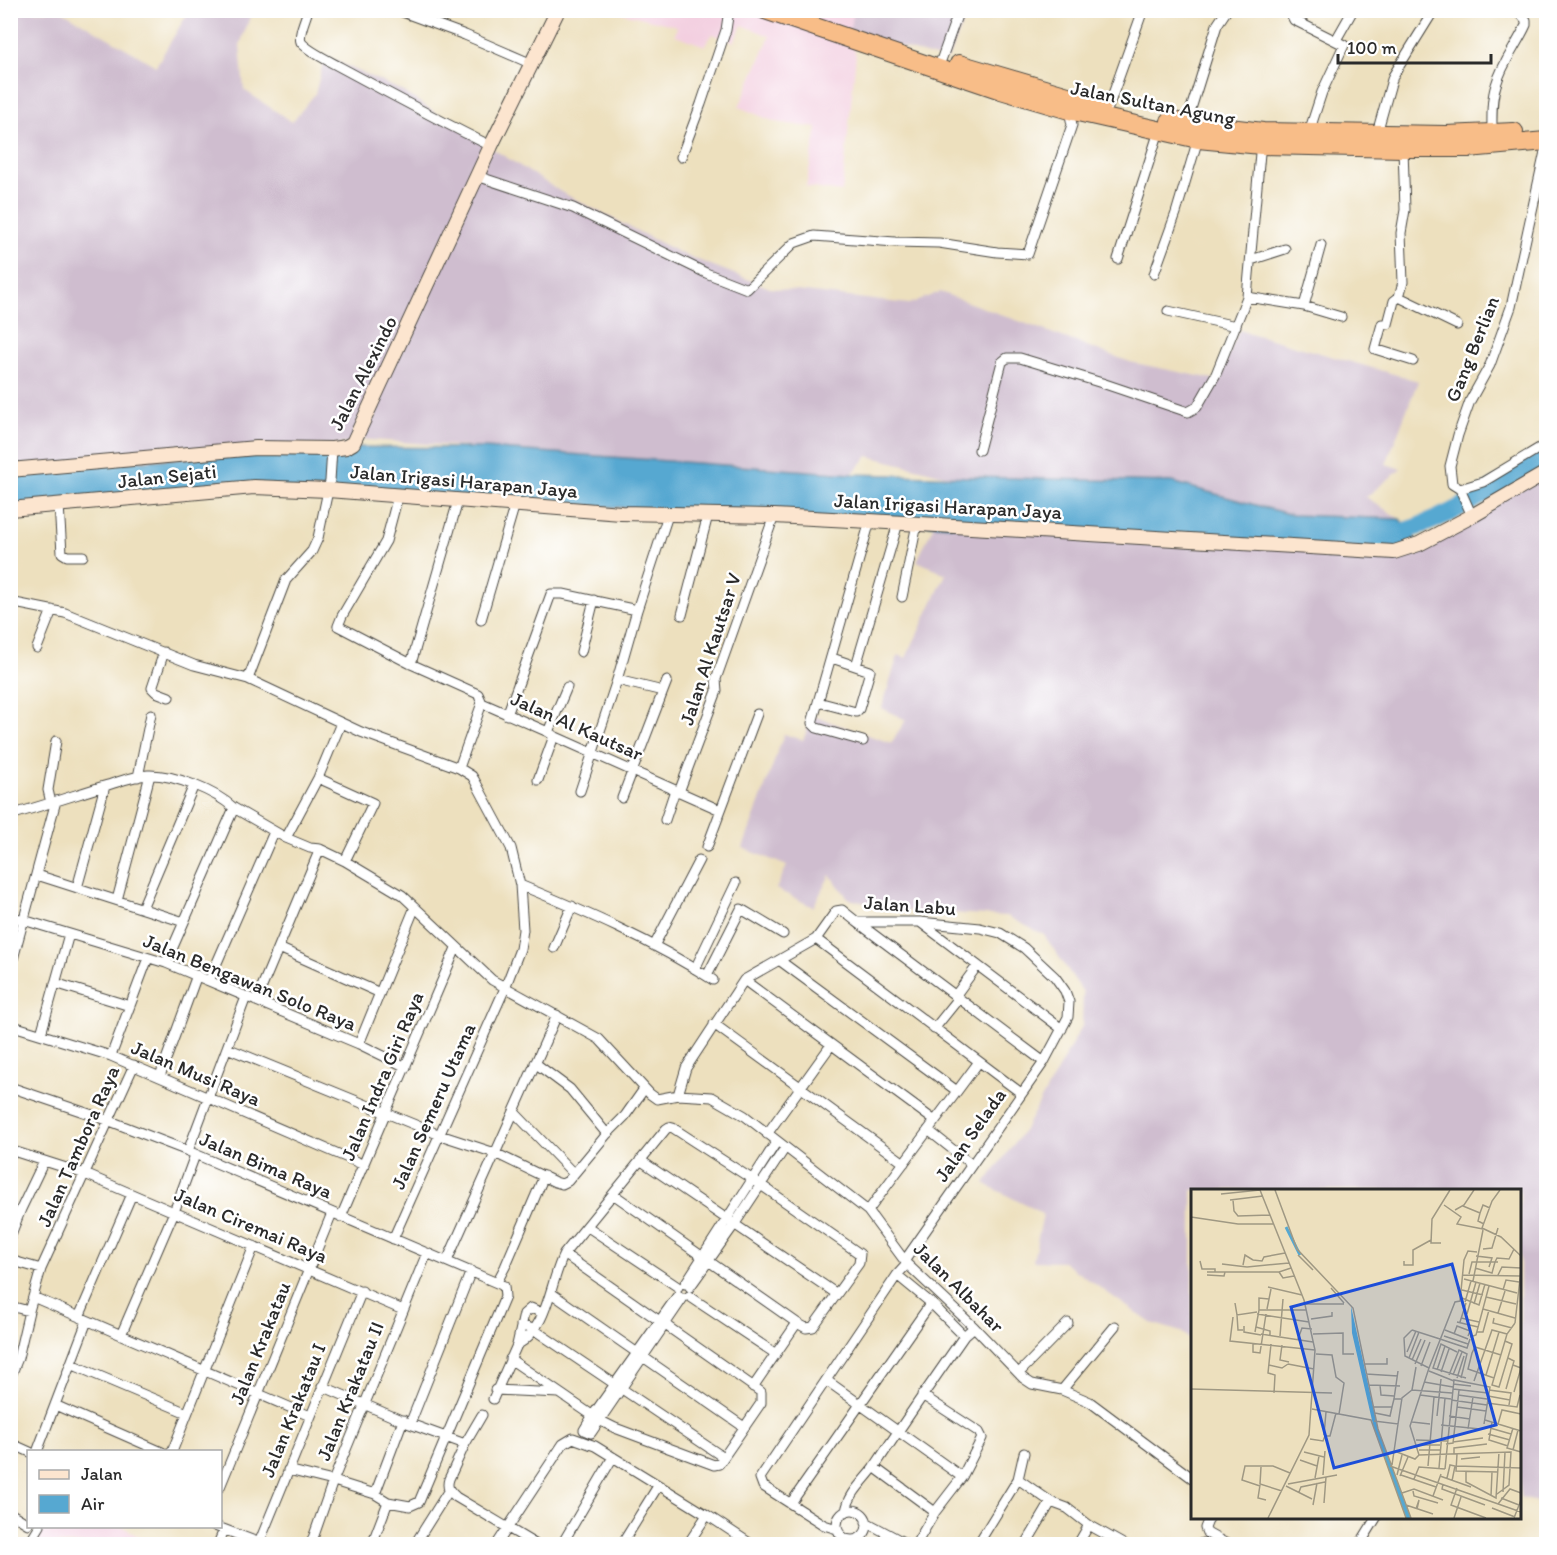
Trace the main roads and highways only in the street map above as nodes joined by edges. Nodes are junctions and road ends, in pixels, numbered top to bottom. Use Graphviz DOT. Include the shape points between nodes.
graph roads {
  1 [pos="765,10"];
  2 [pos="795,10"];
  3 [pos="939,64"];
  4 [pos="1546,130"];
  5 [pos="1262,139"];
  6 [pos="1546,141"];
  1 -- 3 [label="highway, Jalan Sultan Agung"];
  2 -- 3 [label="highway, Jalan Sultan Agung"];
  3 -- 5 [label="highway, Jalan Sultan Agung" via="1108,108"];
  3 -- 5 [label="highway, Jalan Sultan Agung" via="1069,110 1159,131 1198,139"];
  4 -- 5 [label="highway, Jalan Sultan Agung" via="1446,135 1309,132"];
  5 -- 6 [label="highway, Jalan Sultan Agung" via="1403,148 1468,148"];
}
